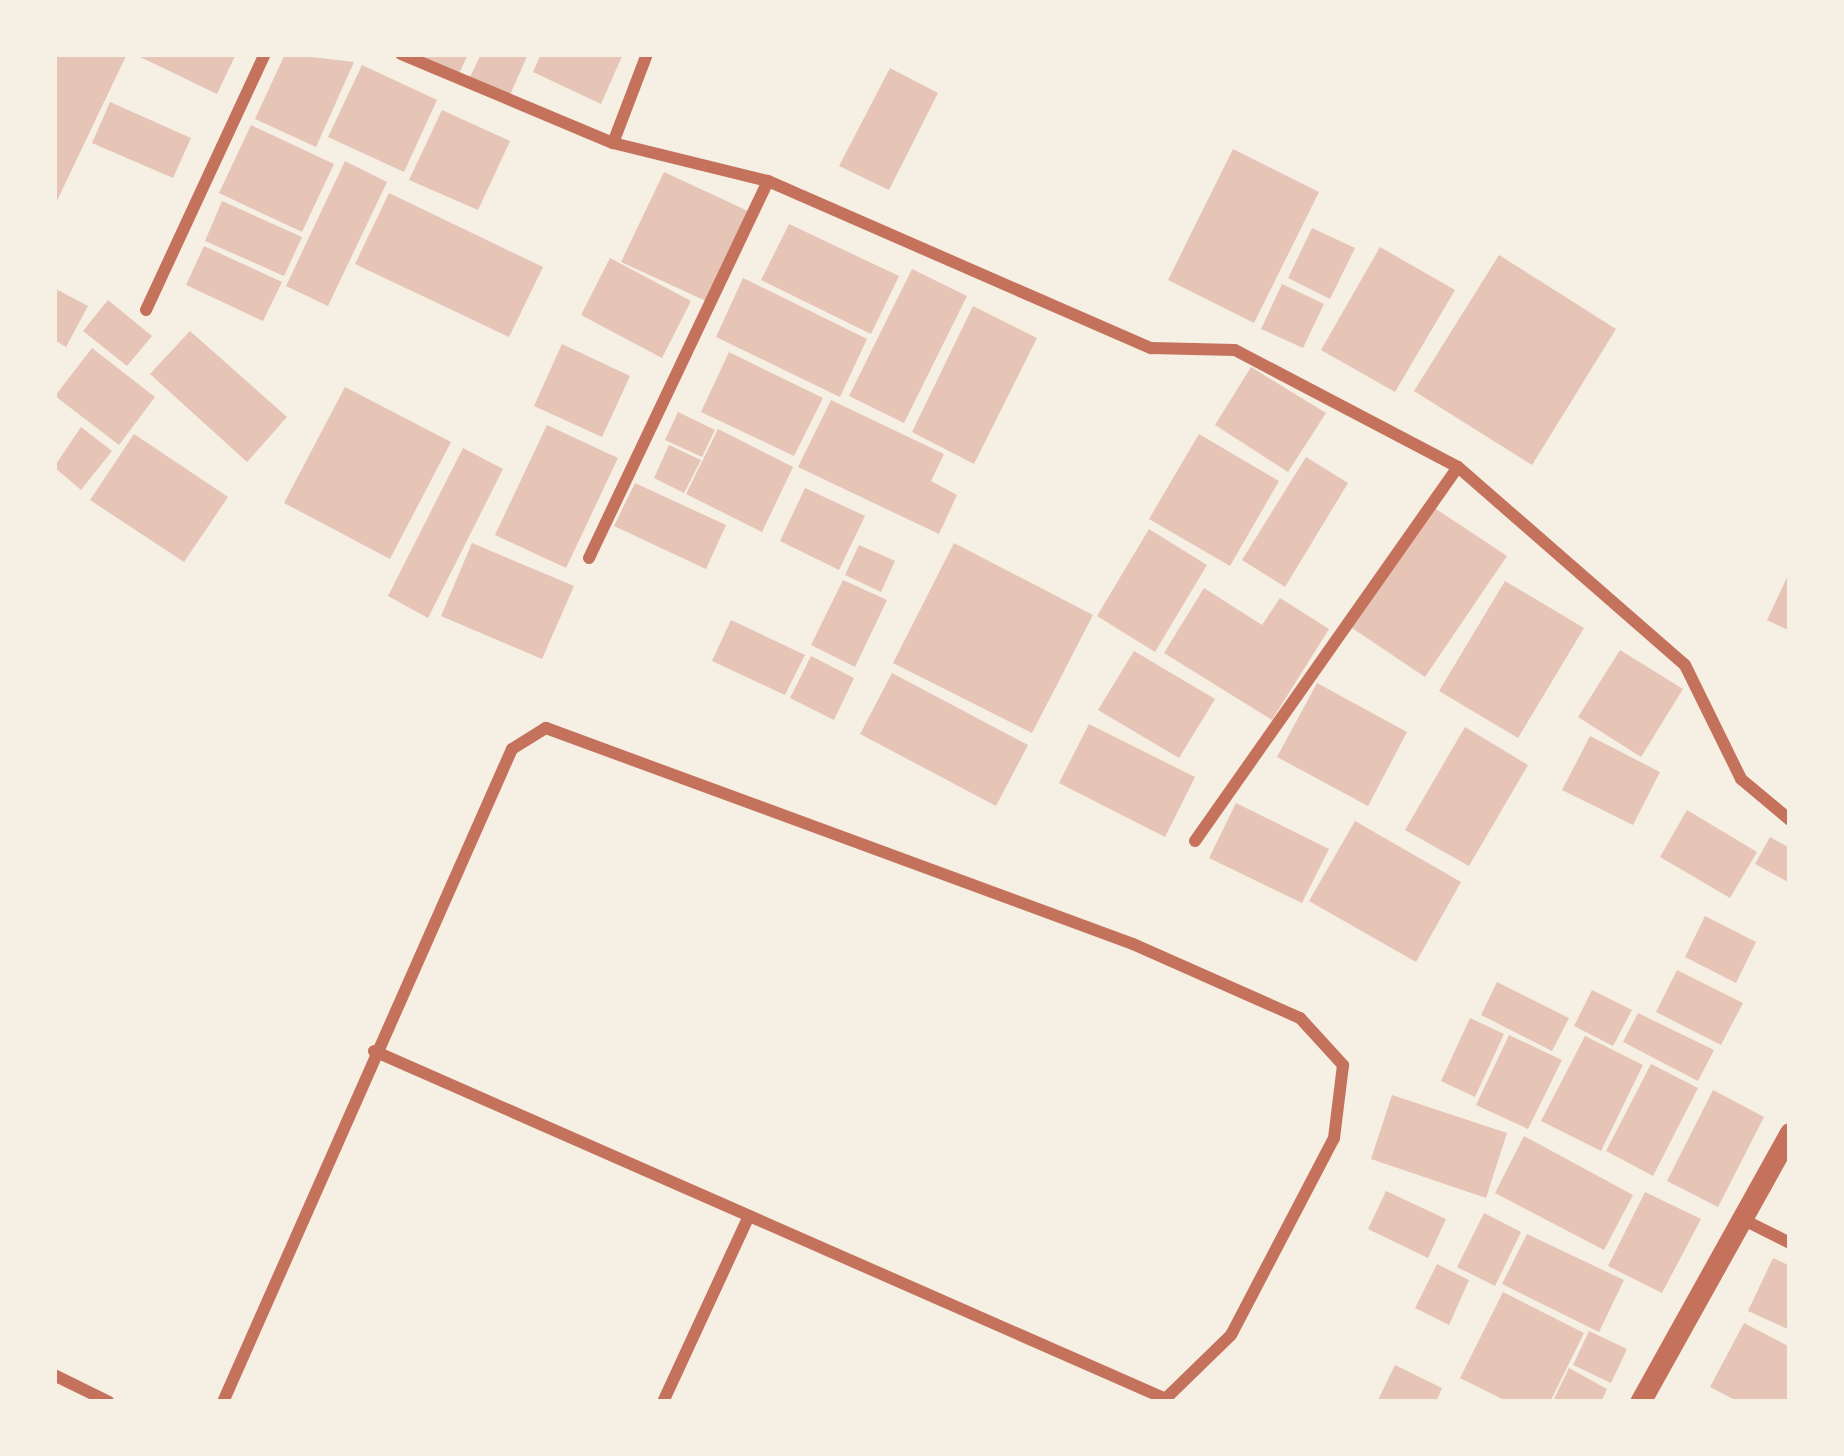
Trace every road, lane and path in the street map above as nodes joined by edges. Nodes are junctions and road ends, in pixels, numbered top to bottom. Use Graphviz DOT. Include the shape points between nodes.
graph roads {
  1 [pos="265,54"];
  2 [pos="401,54"];
  3 [pos="647,54"];
  4 [pos="613,142"];
  5 [pos="768,181"];
  6 [pos="146,310"];
  7 [pos="1458,467"];
  8 [pos="589,558"];
  9 [pos="1790,820"];
  10 [pos="1195,841"];
  11 [pos="374,1051"];
  12 [pos="1790,1133"];
  13 [pos="1742,1219"];
  14 [pos="746,1222"];
  15 [pos="1790,1243"];
  16 [pos="54,1376"];
  17 [pos="1164,1400"];
  18 [pos="109,1402"];
  19 [pos="224,1402"];
  20 [pos="663,1402"];
  21 [pos="1640,1402"];
  1 -- 6 [label="street"];
  2 -- 4 [label="street"];
  3 -- 4 [label="street"];
  4 -- 5 [label="street"];
  5 -- 7 [label="street" via="1151,348 1235,350"];
  5 -- 8 [label="street"];
  7 -- 9 [label="street" via="1685,665 1741,778"];
  7 -- 10 [label="street"];
  11 -- 14 [label="street"];
  11 -- 17 [label="street" via="512,748 546,728 1154,953 1300,1018 1342,1065 1334,1138 1231,1335"];
  11 -- 19 [label="street"];
  12 -- 13 [label="street"];
  13 -- 15 [label="street"];
  13 -- 21 [label="street"];
  14 -- 17 [label="street"];
  14 -- 20 [label="street"];
  16 -- 18 [label="street"];
}
